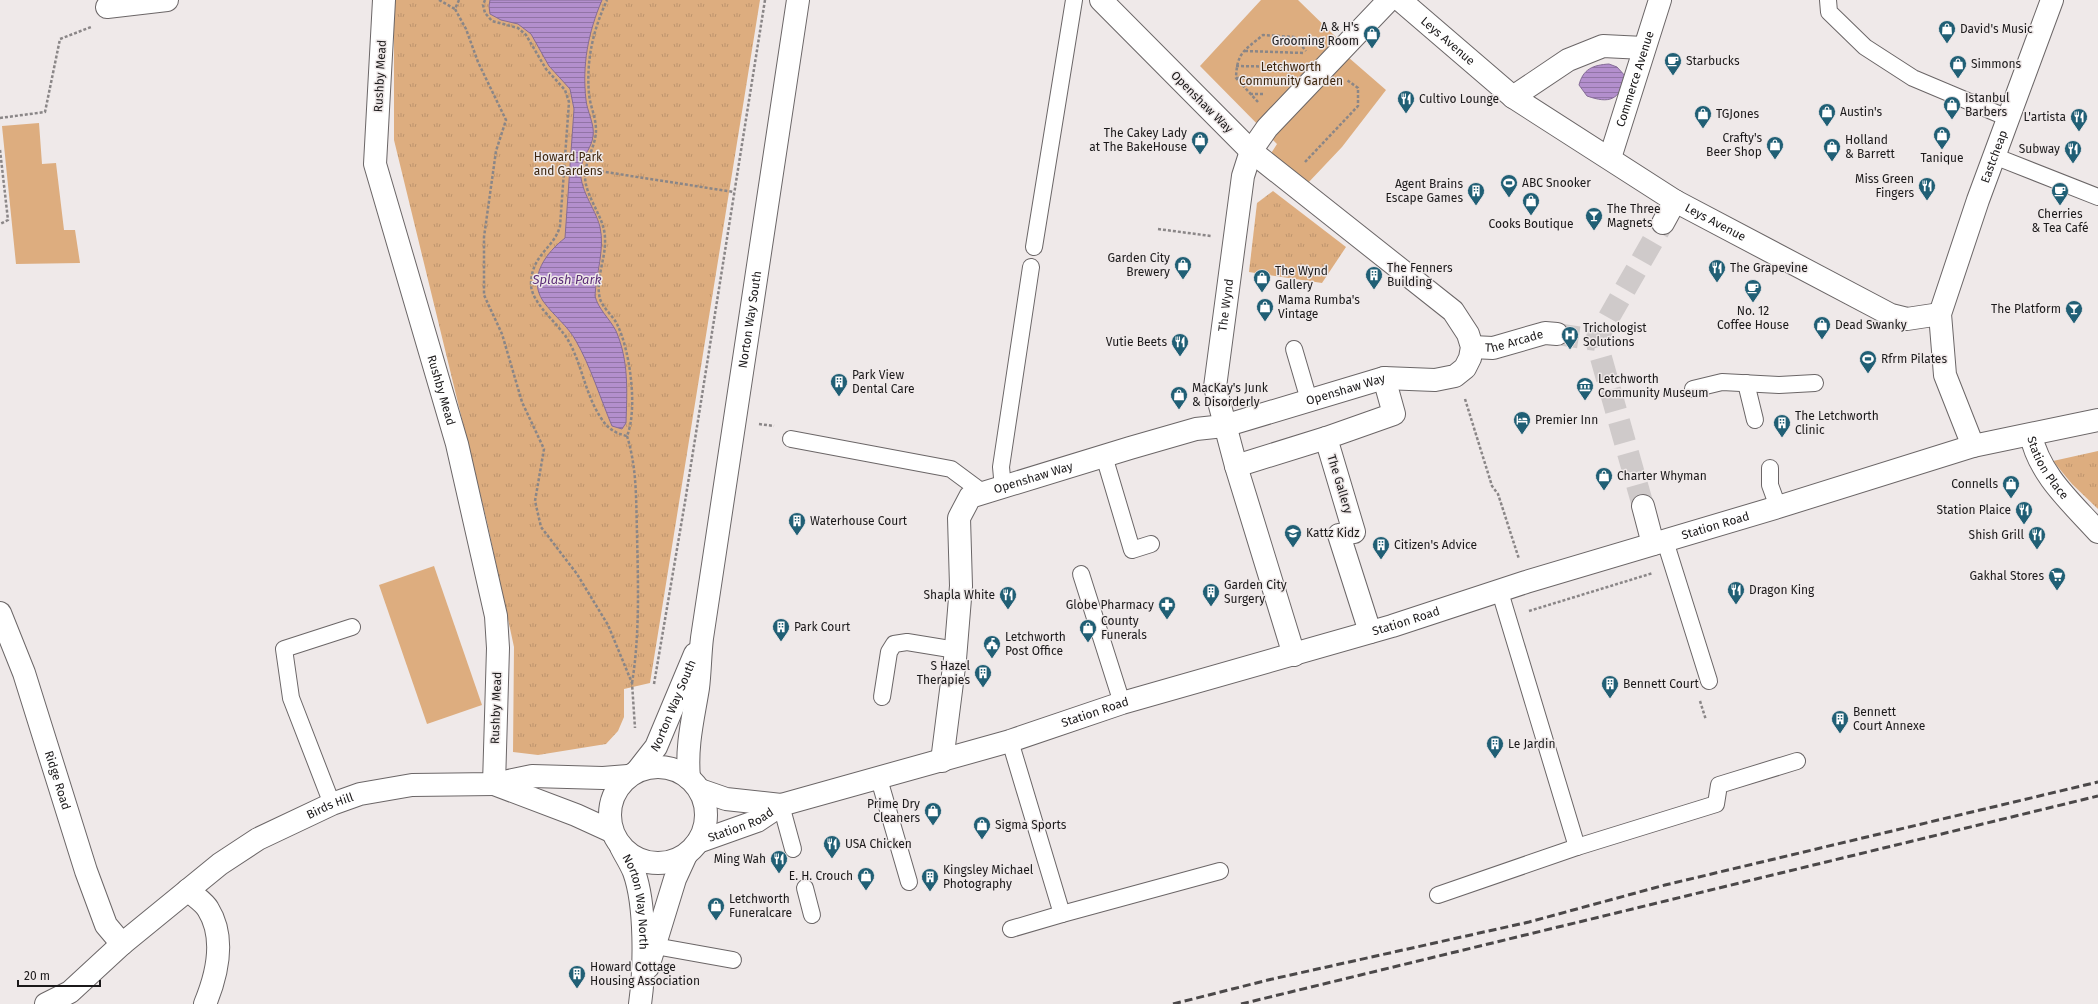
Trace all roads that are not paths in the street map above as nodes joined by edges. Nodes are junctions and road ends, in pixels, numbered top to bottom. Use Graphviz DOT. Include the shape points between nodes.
graph roads {
  1 [pos="167,0"];
  2 [pos="384,0"];
  3 [pos="798,0"];
  4 [pos="1074,0"];
  5 [pos="1101,0"];
  6 [pos="1389,0"];
  7 [pos="1400,0"];
  8 [pos="1660,0"];
  9 [pos="1828,0"];
  10 [pos="2052,0"];
  11 [pos="107,7"];
  12 [pos="1644,48"];
  13 [pos="1513,97"];
  14 [pos="2008,118"];
  15 [pos="1251,151"];
  16 [pos="1994,156"];
  17 [pos="1610,158"];
  18 [pos="2098,197"];
  19 [pos="1675,201"];
  20 [pos="1663,223"];
  21 [pos="1034,247"];
  22 [pos="1031,267"];
  23 [pos="1940,314"];
  24 [pos="1557,334"];
  25 [pos="1472,348"];
  26 [pos="1294,349"];
  27 [pos="1384,378"];
  28 [pos="1746,383"];
  29 [pos="1815,383"];
  30 [pos="1693,389"];
  31 [pos="1309,400"];
  32 [pos="1755,420"];
  33 [pos="2098,420"];
  34 [pos="1224,426"];
  35 [pos="2031,436"];
  36 [pos="1326,438"];
  37 [pos="790,439"];
  38 [pos="1972,446"];
  39 [pos="1104,456"];
  40 [pos="1236,466"];
  41 [pos="1770,468"];
  42 [pos="993,490"];
  43 [pos="1643,506"];
  44 [pos="1778,507"];
  45 [pos="2098,532"];
  46 [pos="1659,542"];
  47 [pos="1151,544"];
  48 [pos="1081,574"];
  49 [pos="1500,592"];
  50 [pos="0,613"];
  51 [pos="352,627"];
  52 [pos="1370,632"];
  53 [pos="702,638"];
  54 [pos="956,650"];
  55 [pos="1294,655"];
  56 [pos="1709,681"];
  57 [pos="882,697"];
  58 [pos="1122,704"];
  59 [pos="1010,742"];
  60 [pos="942,761"];
  61 [pos="1797,761"];
  62 [pos="633,773"];
  63 [pos="879,779"];
  64 [pos="494,784"];
  65 [pos="694,784"];
  66 [pos="332,804"];
  67 [pos="781,805"];
  68 [pos="616,839"];
  69 [pos="1577,847"];
  70 [pos="692,848"];
  71 [pos="793,848"];
  72 [pos="1220,871"];
  73 [pos="909,882"];
  74 [pos="804,888"];
  75 [pos="188,890"];
  76 [pos="1438,895"];
  77 [pos="1062,914"];
  78 [pos="812,915"];
  79 [pos="1011,929"];
  80 [pos="122,944"];
  81 [pos="655,946"];
  82 [pos="734,960"];
  83 [pos="641,994"];
  84 [pos="46,1004"];
  85 [pos="205,1004"];
  1 -- 11 [label="street"];
  2 -- 64 [label="street, Rushby Mead" via="375,164 457,444 496,616 498,648"];
  3 -- 53 [label="street, Norton Way South"];
  4 -- 21 [label="lane"];
  5 -- 15 [label="street, Openshaw Way"];
  6 -- 15 [label="street, The Wynd" via="1275,119"];
  7 -- 13 [label="street, Leys Avenue"];
  8 -- 12 [label="street, Commerce Avenue"];
  9 -- 14 [label="lane" via="1829,12 1871,51 1913,78"];
  10 -- 14 [label="street, Eastcheap"];
  12 -- 13 [label="street" via="1603,46 1568,60"];
  12 -- 17 [label="street, Commerce Avenue"];
  13 -- 17 [label="street, Leys Avenue"];
  14 -- 16 [label="street, Eastcheap"];
  15 -- 25 [label="street, Openshaw Way" via="1453,311 1468,334"];
  15 -- 34 [label="street, The Wynd" via="1243,176 1216,387"];
  16 -- 18 [label="lane"];
  16 -- 23 [label="street, Eastcheap"];
  17 -- 19 [label="street, Leys Avenue"];
  19 -- 20 [label="street"];
  19 -- 23 [label="street, Leys Avenue" via="1891,315 1907,319"];
  22 -- 42 [label="lane" via="1001,467"];
  23 -- 38 [label="street" via="1946,375"];
  24 -- 25 [label="street, The Arcade" via="1545,333 1493,348"];
  25 -- 27 [label="street, Openshaw Way" via="1465,368 1454,376 1435,380"];
  26 -- 31 [label="lane"];
  27 -- 31 [label="street, Openshaw Way"];
  27 -- 36 [label="street" via="1394,414"];
  28 -- 29 [label="lane"];
  28 -- 30 [label="lane" via="1722,382"];
  28 -- 32 [label="lane"];
  31 -- 34 [label="street, Openshaw Way"];
  33 -- 35 [label="street, Station Place"];
  34 -- 39 [label="street, Openshaw Way" via="1196,430"];
  34 -- 40 [label="street, The Wynd"];
  35 -- 38 [label="street, Station Road"];
  35 -- 45 [label="street, Station Place" via="2034,451 2048,476"];
  36 -- 40 [label="street"];
  36 -- 52 [label="street, The Gallery" via="1354,532 1339,535"];
  37 -- 42 [label="lane" via="951,469"];
  38 -- 44 [label="street, Station Road"];
  39 -- 42 [label="street, Openshaw Way"];
  39 -- 47 [label="lane" via="1132,550"];
  40 -- 55 [label="street, The Wynd"];
  41 -- 44 [label="lane" via="1770,485"];
  42 -- 54 [label="street, Openshaw Way" via="970,497 959,518 961,586"];
  43 -- 46 [label="street"];
  44 -- 46 [label="street, Station Road"];
  46 -- 49 [label="street, Station Road"];
  46 -- 56 [label="lane"];
  48 -- 58 [label="lane"];
  49 -- 52 [label="street, Station Road"];
  49 -- 69 [label="lane"];
  50 -- 80 [label="street, Ridge Road" via="24,673 86,871 106,925"];
  51 -- 66 [label="lane" via="284,650 291,698"];
  52 -- 55 [label="street, Station Road"];
  53 -- 62 [label="street, Norton Way South" via="656,747"];
  53 -- 65 [label="street, Norton Way South" via="698,688 687,757"];
  54 -- 57 [label="lane" via="907,642 894,644 889,652"];
  54 -- 60 [label="street, Openshaw Way"];
  55 -- 58 [label="street, Station Road"];
  58 -- 59 [label="street, Station Road"];
  59 -- 60 [label="street, Station Road"];
  59 -- 77 [label="lane"];
  60 -- 63 [label="street, Station Road"];
  61 -- 69 [label="lane" via="1719,785 1716,804"];
  62 -- 64 [label="street, Birds Hill" via="603,778 532,776"];
  62 -- 65 [label="street" via="656,766 673,769"];
  62 -- 68 [label="street" via="617,788 611,801 609,816"];
  63 -- 67 [label="street, Station Road"];
  63 -- 73 [label="lane"];
  64 -- 66 [label="street, Birds Hill" via="412,785 360,794"];
  64 -- 68 [label="street, Birds Hill" via="576,815"];
  65 -- 67 [label="street, Station Road" via="726,799"];
  65 -- 70 [label="street" via="706,807 705,825"];
  66 -- 75 [label="street, Birds Hill" via="258,839 220,864"];
  67 -- 70 [label="street, Station Road" via="757,820"];
  67 -- 71 [label="lane"];
  68 -- 70 [label="street" via="635,858 652,863 670,862"];
  68 -- 83 [label="street, Norton Way North" via="634,872 640,899"];
  69 -- 76 [label="lane"];
  70 -- 81 [label="street, Norton Way North" via="675,880"];
  72 -- 77 [label="lane"];
  74 -- 78 [label="lane"];
  75 -- 80 [label="street, Birds Hill"];
  75 -- 85 [label="street" via="208,909 219,941 213,985"];
  77 -- 79 [label="lane"];
  80 -- 84 [label="street, Birds Hill" via="70,992"];
  81 -- 82 [label="lane"];
  81 -- 83 [label="street, Norton Way North"];
}
